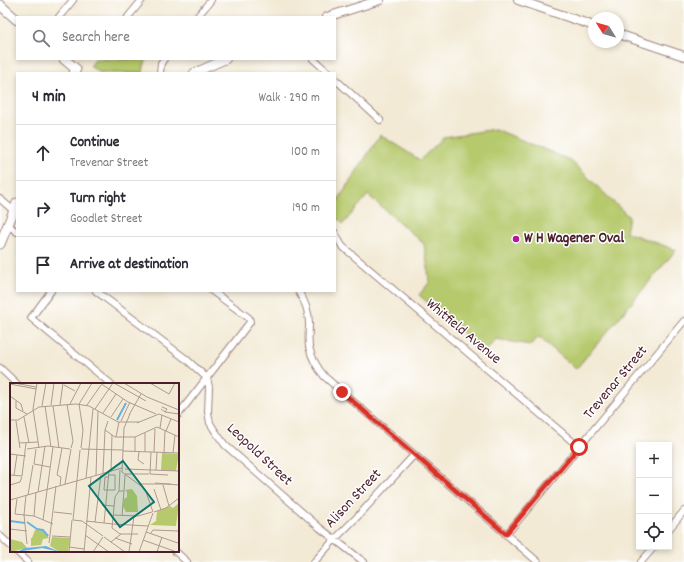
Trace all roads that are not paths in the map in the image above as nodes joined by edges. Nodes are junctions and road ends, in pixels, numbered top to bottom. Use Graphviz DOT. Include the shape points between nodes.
graph roads {
  1 [pos="73,0"];
  2 [pos="142,0"];
  3 [pos="211,0"];
  4 [pos="380,0"];
  5 [pos="518,0"];
  6 [pos="0,5"];
  7 [pos="60,16"];
  8 [pos="129,16"];
  9 [pos="198,16"];
  10 [pos="329,16"];
  11 [pos="16,19"];
  12 [pos="588,24"];
  13 [pos="624,36"];
  14 [pos="684,56"];
  15 [pos="65,60"];
  16 [pos="163,60"];
  17 [pos="224,60"];
  18 [pos="314,60"];
  19 [pos="77,72"];
  20 [pos="160,72"];
  21 [pos="196,72"];
  22 [pos="328,72"];
  23 [pos="336,80"];
  24 [pos="380,120"];
  25 [pos="0,199"];
  26 [pos="15,207"];
  27 [pos="8,225"];
  28 [pos="16,231"];
  29 [pos="336,235"];
  30 [pos="0,244"];
  31 [pos="50,292"];
  32 [pos="97,292"];
  33 [pos="213,292"];
  34 [pos="299,292"];
  35 [pos="683,324"];
  36 [pos="0,368"];
  37 [pos="207,378"];
  38 [pos="16,383"];
  39 [pos="110,383"];
  40 [pos="179,414"];
  41 [pos="579,447"];
  42 [pos="414,455"];
  43 [pos="684,511"];
  44 [pos="672,525"];
  45 [pos="506,534"];
  46 [pos="0,536"];
  47 [pos="334,540"];
  48 [pos="10,545"];
  49 [pos="651,550"];
  50 [pos="17,552"];
  51 [pos="176,552"];
  52 [pos="28,562"];
  53 [pos="188,562"];
  54 [pos="314,562"];
  55 [pos="364,562"];
  56 [pos="538,562"];
  57 [pos="641,562"];
  1 -- 7 [label="street"];
  2 -- 8 [label="street"];
  3 -- 9 [label="street"];
  4 -- 10 [label="main road"];
  5 -- 12 [label="main road"];
  6 -- 11 [label="main road"];
  13 -- 14 [label="main road"];
  15 -- 19 [label="main road"];
  16 -- 20 [label="street"];
  17 -- 21 [label="main road"];
  18 -- 22 [label="street"];
  23 -- 24 [label="street"];
  25 -- 26 [label="street"];
  26 -- 27 [label="main road"];
  27 -- 28 [label="street"];
  27 -- 30 [label="main road"];
  29 -- 41 [label="street, Whitfield Avenue" via="342,246"];
  31 -- 39 [label="street" via="31,318"];
  32 -- 37 [label="street"];
  33 -- 37 [label="street" via="250,322"];
  34 -- 42 [label="street" via="306,305 311,355 319,370"];
  35 -- 41 [label="street, Trevenar Street"];
  36 -- 38 [label="street"];
  37 -- 40 [label="street"];
  37 -- 47 [label="street, Leopold Street" via="210,423 225,445"];
  41 -- 45 [label="street, Trevenar Street"];
  42 -- 45 [label="street"];
  42 -- 47 [label="street, Alison Street"];
  43 -- 44 [label="street"];
  45 -- 56 [label="street"];
  46 -- 48 [label="street"];
  47 -- 54 [label="street, Alison Street"];
  47 -- 55 [label="street, Leopold Street"];
  49 -- 57 [label="street"];
  50 -- 52 [label="street"];
  51 -- 53 [label="street"];
}
